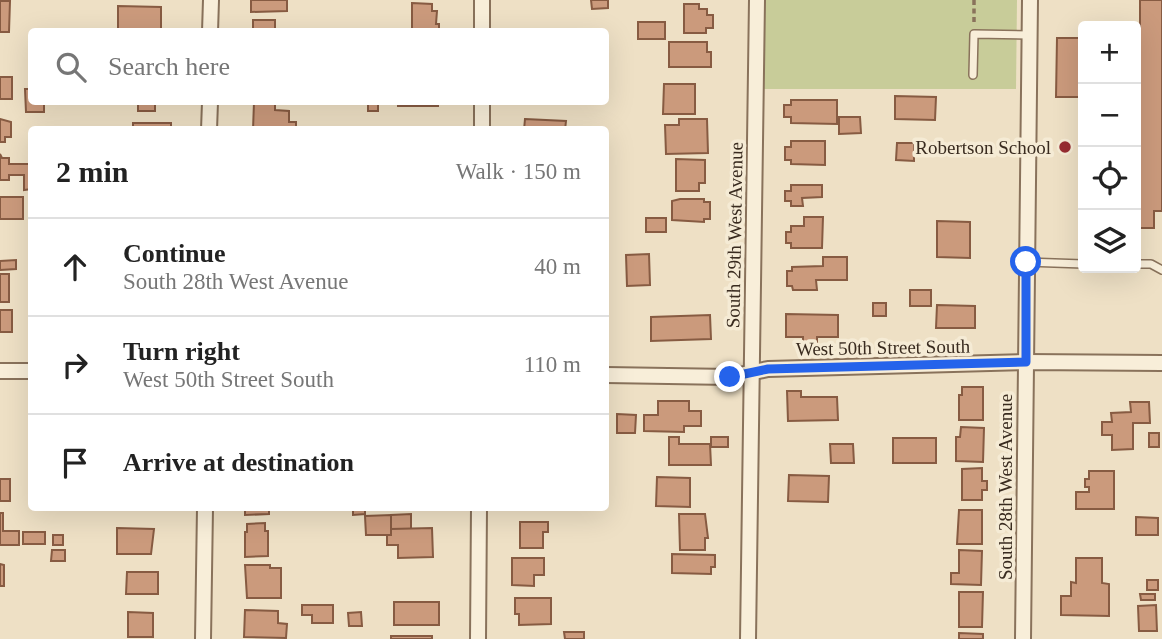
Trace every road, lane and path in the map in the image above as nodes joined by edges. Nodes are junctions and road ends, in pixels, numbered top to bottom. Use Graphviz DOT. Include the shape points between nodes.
graph roads {
  1 [pos="211,0"];
  2 [pos="482,0"];
  3 [pos="757,0"];
  4 [pos="974,0"];
  5 [pos="1030,0"];
  6 [pos="210,28"];
  7 [pos="482,28"];
  8 [pos="974,34"];
  9 [pos="1029,35"];
  10 [pos="973,75"];
  11 [pos="209,105"];
  12 [pos="482,105"];
  13 [pos="209,126"];
  14 [pos="482,126"];
  15 [pos="1026,262"];
  16 [pos="1078,264"];
  17 [pos="1141,264"];
  18 [pos="1162,270"];
  19 [pos="1026,362"];
  20 [pos="1162,363"];
  21 [pos="0,370"];
  22 [pos="28,370"];
  23 [pos="750,373"];
  24 [pos="609,375"];
  25 [pos="205,511"];
  26 [pos="480,511"];
  27 [pos="203,639"];
  28 [pos="478,639"];
  29 [pos="748,639"];
  30 [pos="1023,639"];
  1 -- 6 [label="street"];
  2 -- 7 [label="street"];
  3 -- 23 [label="street, South 29th West Avenue"];
  4 -- 8 [label="path"];
  5 -- 9 [label="street, South 28th West Avenue"];
  8 -- 9 [label="lane"];
  8 -- 10 [label="lane"];
  9 -- 15 [label="street, South 28th West Avenue"];
  11 -- 13 [label="street"];
  12 -- 14 [label="street"];
  15 -- 16 [label="lane"];
  15 -- 19 [label="street, South 28th West Avenue"];
  17 -- 18 [label="lane"];
  19 -- 20 [label="street, West 50th Street South"];
  19 -- 23 [label="street, West 50th Street South"];
  19 -- 30 [label="street, South 28th West Avenue"];
  21 -- 22 [label="street"];
  23 -- 24 [label="street, West 50th Street South" via="730,377"];
  23 -- 29 [label="street, South 29th West Avenue"];
  25 -- 27 [label="street"];
  26 -- 28 [label="street"];
}
